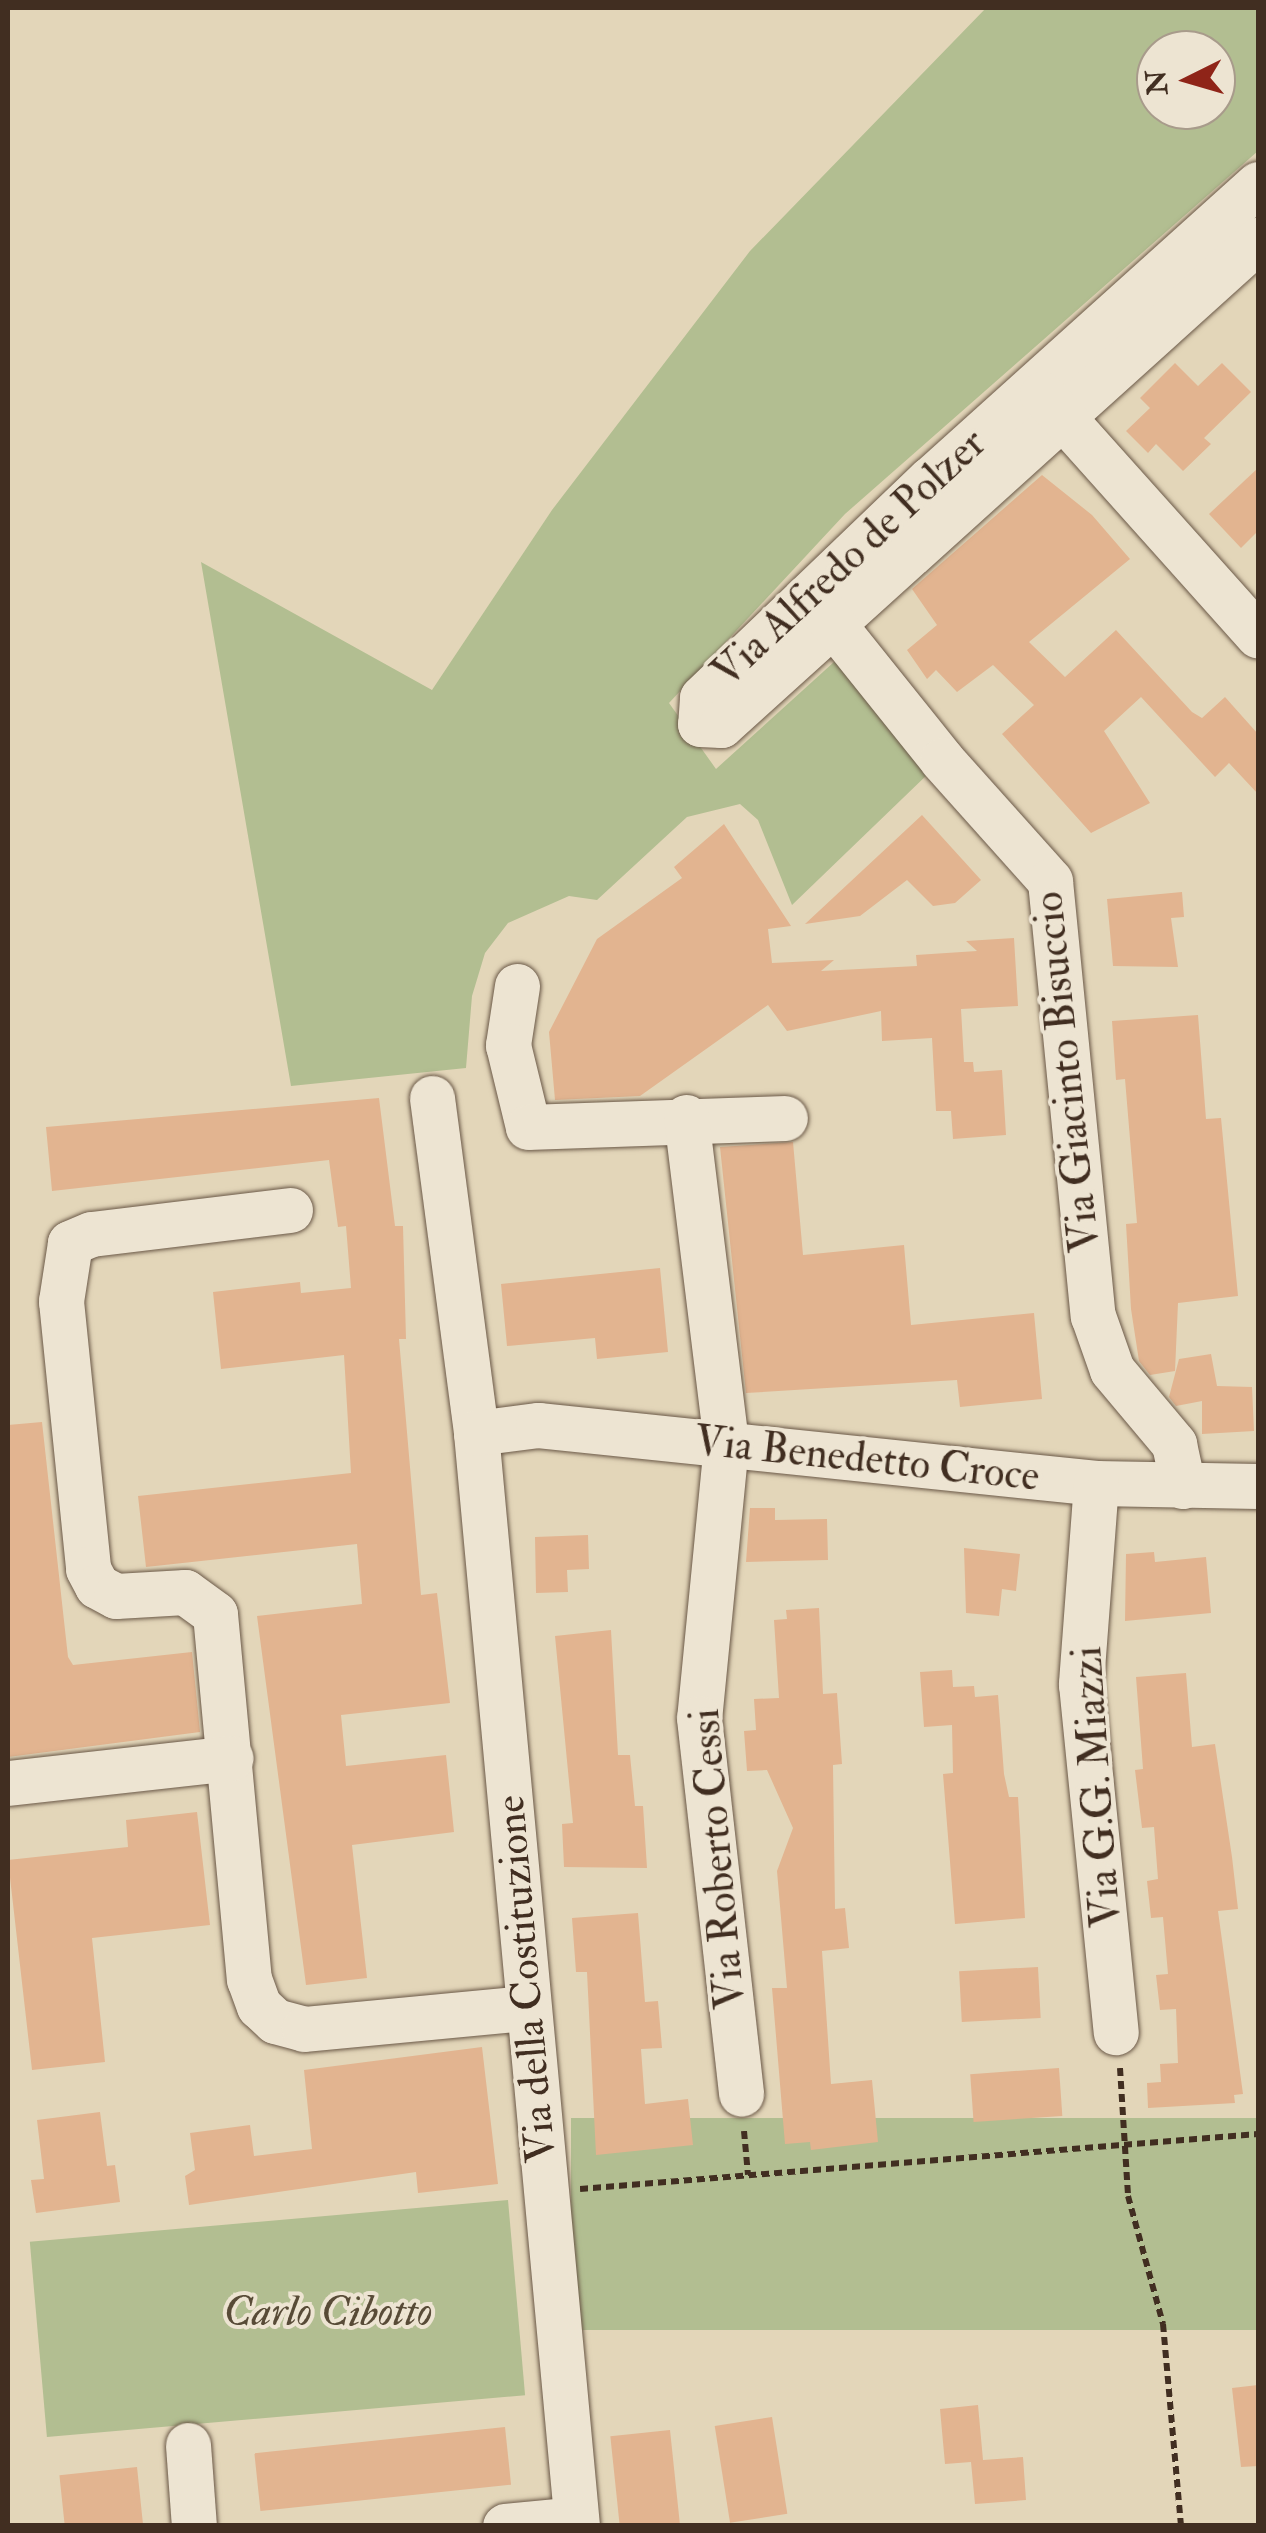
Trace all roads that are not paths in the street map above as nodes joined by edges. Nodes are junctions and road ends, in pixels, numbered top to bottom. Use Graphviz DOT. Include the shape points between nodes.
graph roads {
  1 [pos="1258,184"];
  2 [pos="1258,240"];
  3 [pos="1048,400"];
  4 [pos="824,609"];
  5 [pos="1258,633"];
  6 [pos="517,986"];
  7 [pos="432,1098"];
  8 [pos="686,1117"];
  9 [pos="785,1118"];
  10 [pos="290,1210"];
  11 [pos="476,1433"];
  12 [pos="726,1444"];
  13 [pos="1096,1483"];
  14 [pos="1184,1486"];
  15 [pos="1258,1486"];
  16 [pos="230,1758"];
  17 [pos="8,1783"];
  18 [pos="528,2008"];
  19 [pos="1116,2032"];
  20 [pos="741,2094"];
  21 [pos="188,2445"];
  22 [pos="576,2522"];
  23 [pos="194,2526"];
  24 [pos="506,2526"];
  1 -- 3 [label="street, Via Alfredo de Polzer"];
  2 -- 3 [label="street, Via Alfredo de Polzer"];
  3 -- 4 [label="street, Via Alfredo de Polzer"];
  3 -- 5 [label="street"];
  4 -- 14 [label="street, Via Giacinto Bisuccio" via="942,760 1050,880 1093,1316 1112,1370 1174,1444"];
  6 -- 8 [label="street" via="508,1045 528,1128"];
  7 -- 11 [label="street, Via della Costituzione"];
  8 -- 9 [label="street"];
  8 -- 12 [label="street, Via Roberto Cessi"];
  10 -- 16 [label="street" via="92,1234 70,1242 64,1260 62,1302 88,1569 96,1586 116,1596 186,1592 215,1614"];
  11 -- 12 [label="street, Via Benedetto Croce" via="538,1425"];
  11 -- 18 [label="street, Via della Costituzione"];
  12 -- 13 [label="street, Via Benedetto Croce"];
  12 -- 20 [label="street, Via Roberto Cessi" via="700,1718"];
  13 -- 14 [label="street, Via Benedetto Croce"];
  13 -- 19 [label="street, Via G.G. Miazzi" via="1081,1684"];
  14 -- 15 [label="street, Via Benedetto Croce"];
  16 -- 17 [label="street"];
  16 -- 18 [label="street" via="249,1979 259,2006 275,2021 304,2030"];
  18 -- 22 [label="street, Via della Costituzione"];
  21 -- 23 [label="street"];
  22 -- 24 [label="street"];
}
